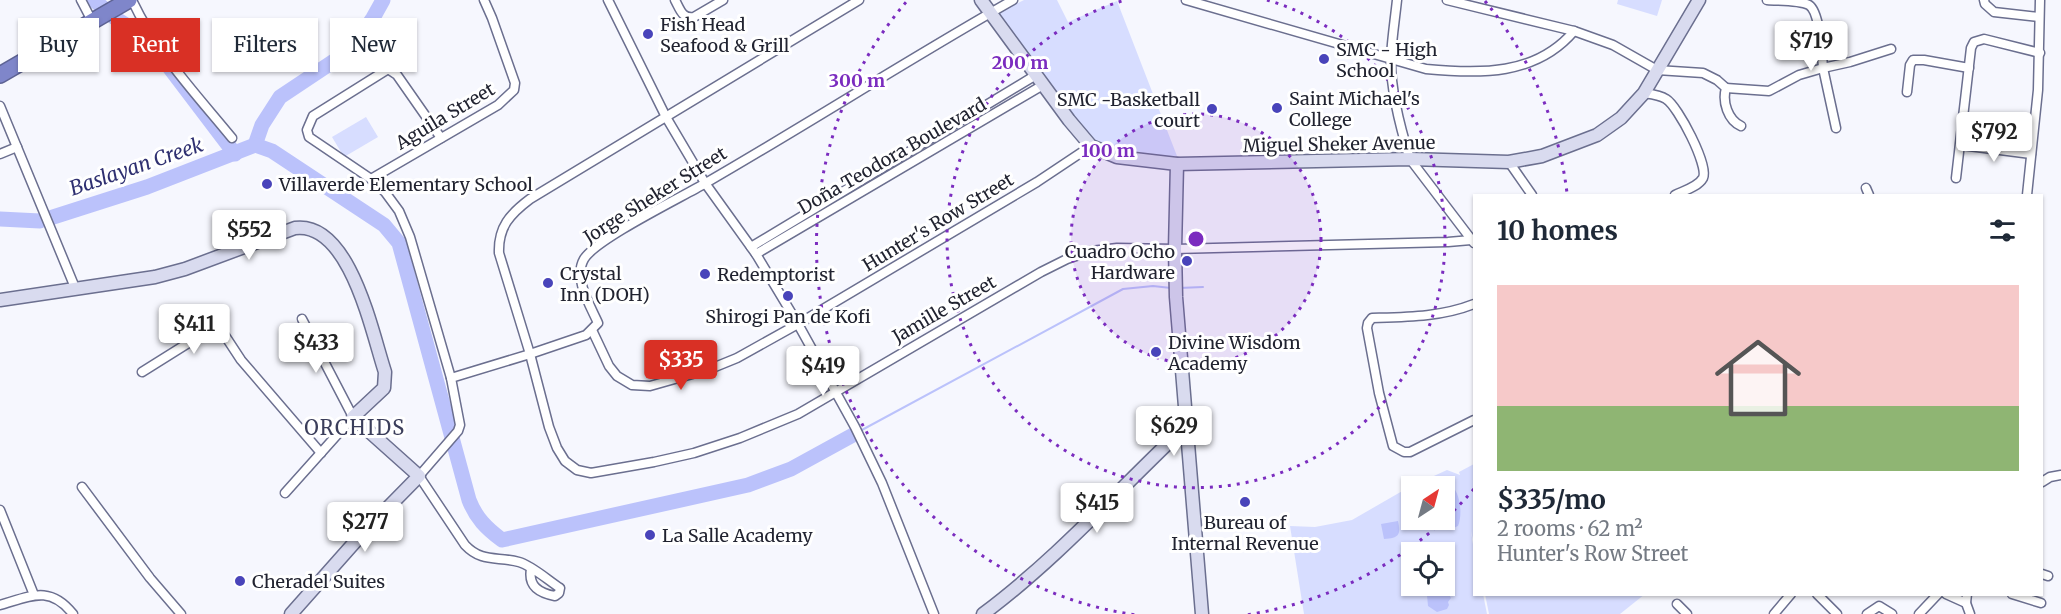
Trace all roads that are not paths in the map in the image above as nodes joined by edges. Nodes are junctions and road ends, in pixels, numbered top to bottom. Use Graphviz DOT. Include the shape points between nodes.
graph roads {
  1 [pos="81,0"];
  2 [pos="484,0"];
  3 [pos="608,0"];
  4 [pos="675,0"];
  5 [pos="723,0"];
  6 [pos="859,0"];
  7 [pos="981,0"];
  8 [pos="1013,0"];
  9 [pos="1186,0"];
  10 [pos="1397,0"];
  11 [pos="1446,0"];
  12 [pos="1699,0"];
  13 [pos="1767,0"];
  14 [pos="1984,0"];
  15 [pos="2040,0"];
  16 [pos="121,1"];
  17 [pos="991,13"];
  18 [pos="95,16"];
  19 [pos="2039,17"];
  20 [pos="1574,31"];
  21 [pos="1892,49"];
  22 [pos="2040,53"];
  23 [pos="1391,59"];
  24 [pos="0,65"];
  25 [pos="1823,68"];
  26 [pos="1969,68"];
  27 [pos="1657,70"];
  28 [pos="0,75"];
  29 [pos="1040,80"];
  30 [pos="1726,88"];
  31 [pos="1907,92"];
  32 [pos="1644,93"];
  33 [pos="0,106"];
  34 [pos="666,117"];
  35 [pos="1741,126"];
  36 [pos="1836,128"];
  37 [pos="232,138"];
  38 [pos="441,138"];
  39 [pos="1960,145"];
  40 [pos="1091,146"];
  41 [pos="17,147"];
  42 [pos="0,154"];
  43 [pos="2031,154"];
  44 [pos="1410,159"];
  45 [pos="1509,162"];
  46 [pos="1178,165"];
  47 [pos="1956,178"];
  48 [pos="370,179"];
  49 [pos="705,183"];
  50 [pos="1531,194"];
  51 [pos="1677,194"];
  52 [pos="2027,194"];
  53 [pos="1473,242"];
  54 [pos="1175,249"];
  55 [pos="754,251"];
  56 [pos="76,290"];
  57 [pos="0,300"];
  58 [pos="1473,304"];
  59 [pos="302,319"];
  60 [pos="798,324"];
  61 [pos="592,330"];
  62 [pos="530,354"];
  63 [pos="142,372"];
  64 [pos="451,378"];
  65 [pos="835,392"];
  66 [pos="353,417"];
  67 [pos="1473,420"];
  68 [pos="1186,426"];
  69 [pos="321,453"];
  70 [pos="2061,475"];
  71 [pos="419,476"];
  72 [pos="2043,481"];
  73 [pos="82,488"];
  74 [pos="285,493"];
  75 [pos="0,510"];
  76 [pos="11,538"];
  77 [pos="0,541"];
  78 [pos="531,569"];
  79 [pos="34,595"];
  80 [pos="1789,596"];
  81 [pos="1819,596"];
  82 [pos="1936,596"];
  83 [pos="2018,596"];
  84 [pos="1966,599"];
  85 [pos="2040,603"];
  86 [pos="1677,604"];
  87 [pos="0,605"];
  88 [pos="74,614"];
  89 [pos="182,614"];
  90 [pos="291,614"];
  91 [pos="933,614"];
  92 [pos="983,614"];
  93 [pos="1202,614"];
  94 [pos="1687,614"];
  95 [pos="1774,614"];
  96 [pos="1837,614"];
  97 [pos="1867,614"];
  98 [pos="1892,614"];
  99 [pos="1919,614"];
  100 [pos="1970,614"];
  1 -- 18 [label="street"];
  2 -- 38 [label="street, Aguila Street" via="515,82 514,90 498,105"];
  3 -- 34 [label="street"];
  4 -- 5 [label="street" via="682,15 689,18"];
  6 -- 34 [label="street, Jamille Street"];
  7 -- 17 [label="street, Miguel Sheker Avenue"];
  8 -- 17 [label="street, Jorge Sheker Street"];
  9 -- 23 [label="street"];
  10 -- 23 [label="street"];
  11 -- 20 [label="street"];
  12 -- 27 [label="street, Miguel Sheker Avenue"];
  13 -- 25 [label="street" via="1803,2 1813,9"];
  14 -- 19 [label="street" via="1994,12"];
  15 -- 19 [label="street"];
  16 -- 18 [label="highway"];
  16 -- 37 [label="street"];
  17 -- 29 [label="street, Miguel Sheker Avenue"];
  17 -- 49 [label="street, Jorge Sheker Street"];
  18 -- 24 [label="highway"];
  18 -- 28 [label="highway"];
  19 -- 22 [label="street"];
  20 -- 23 [label="street" via="1544,57 1490,71 1426,69"];
  20 -- 27 [label="street" via="1613,45"];
  21 -- 25 [label="street"];
  22 -- 26 [label="street" via="1978,40 1971,48"];
  22 -- 43 [label="street"];
  23 -- 44 [label="street"];
  25 -- 30 [label="street" via="1769,91"];
  25 -- 36 [label="street"];
  26 -- 31 [label="street" via="1913,60"];
  26 -- 39 [label="street"];
  27 -- 30 [label="street" via="1702,73"];
  27 -- 32 [label="street, Miguel Sheker Avenue"];
  29 -- 40 [label="street, Miguel Sheker Avenue"];
  29 -- 55 [label="street, Doña Teodora Boulevard"];
  29 -- 55 [label="street, Doña Teodora Boulevard"];
  30 -- 35 [label="street" via="1728,113"];
  32 -- 45 [label="street, Miguel Sheker Avenue" via="1621,118 1597,135 1542,156"];
  32 -- 51 [label="street" via="1668,99 1675,107 1702,162 1702,178"];
  33 -- 41 [label="street"];
  34 -- 49 [label="street"];
  34 -- 62 [label="street, Jamille Street" via="530,199 512,212 503,225 499,254"];
  38 -- 48 [label="street, Aguila Street"];
  38 -- 48 [label="street" via="397,75 388,69 383,71 313,116 307,130 309,137"];
  39 -- 43 [label="street"];
  39 -- 47 [label="street"];
  40 -- 46 [label="street, Miguel Sheker Avenue" via="1117,157"];
  40 -- 60 [label="street, Hunter's Row Street"];
  41 -- 42 [label="street"];
  41 -- 56 [label="street"];
  43 -- 52 [label="street"];
  44 -- 45 [label="street, Miguel Sheker Avenue"];
  44 -- 46 [label="street, Miguel Sheker Avenue"];
  44 -- 53 [label="street"];
  45 -- 50 [label="street"];
  46 -- 54 [label="street"];
  48 -- 64 [label="street" via="399,212 410,237"];
  49 -- 55 [label="street"];
  49 -- 61 [label="street, Jorge Sheker Street" via="629,226 591,250 584,259 582,282 598,323"];
  53 -- 54 [label="street, Jamille Street"];
  54 -- 65 [label="street, Jamille Street" via="1117,248 1067,259"];
  54 -- 68 [label="street"];
  55 -- 60 [label="street"];
  56 -- 57 [label="street"];
  56 -- 66 [label="street" via="155,278 295,228 314,230 343,257 356,283 385,372 384,388"];
  58 -- 67 [label="street" via="1443,314 1372,318 1367,328 1393,446 1410,452"];
  59 -- 66 [label="street"];
  60 -- 61 [label="street, Hunter's Row Street" via="737,358 674,380 639,387 617,376"];
  60 -- 65 [label="street"];
  61 -- 62 [label="street"];
  62 -- 64 [label="street"];
  62 -- 65 [label="street, Jamille Street" via="557,448 577,470 591,473 654,462 740,438 798,414"];
  63 -- 69 [label="street" via="209,330 220,328 241,360"];
  64 -- 71 [label="street" via="460,425"];
  65 -- 91 [label="street" via="882,483"];
  66 -- 69 [label="street"];
  66 -- 71 [label="street"];
  68 -- 92 [label="street" via="1079,531"];
  68 -- 93 [label="street"];
  69 -- 74 [label="street"];
  70 -- 72 [label="street"];
  71 -- 78 [label="street" via="473,553 519,562"];
  71 -- 90 [label="street"];
  73 -- 89 [label="street"];
  75 -- 76 [label="street"];
  76 -- 77 [label="street"];
  76 -- 79 [label="street"];
  79 -- 87 [label="street"];
  79 -- 88 [label="street" via="54,596"];
  80 -- 95 [label="street"];
  81 -- 96 [label="street"];
  82 -- 99 [label="street"];
  83 -- 85 [label="street"];
  84 -- 100 [label="street"];
  86 -- 94 [label="street"];
  97 -- 98 [label="street" via="1879,606"];
}
